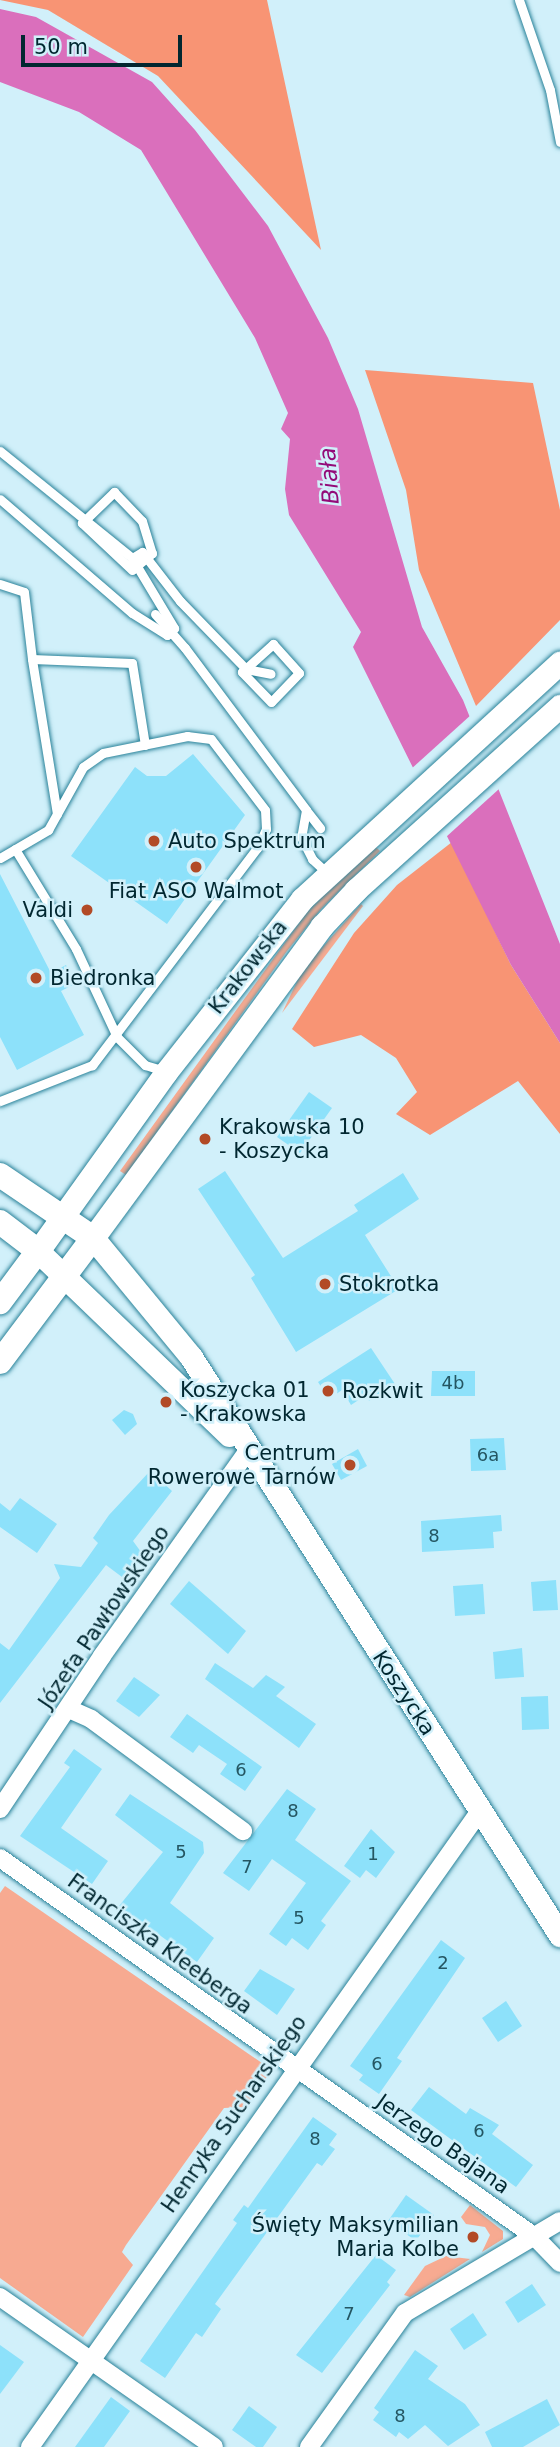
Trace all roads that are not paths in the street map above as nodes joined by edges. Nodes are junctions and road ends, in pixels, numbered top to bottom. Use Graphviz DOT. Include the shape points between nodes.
graph roads {
  1 [pos="519,0"];
  2 [pos="560,142"];
  3 [pos="0,451"];
  4 [pos="0,499"];
  5 [pos="86,520"];
  6 [pos="146,558"];
  7 [pos="134,562"];
  8 [pos="0,584"];
  9 [pos="155,614"];
  10 [pos="171,631"];
  11 [pos="32,659"];
  12 [pos="554,668"];
  13 [pos="246,669"];
  14 [pos="271,674"];
  15 [pos="560,706"];
  16 [pos="145,745"];
  17 [pos="306,810"];
  18 [pos="57,814"];
  19 [pos="320,828"];
  20 [pos="15,849"];
  21 [pos="0,858"];
  22 [pos="327,873"];
  23 [pos="117,1037"];
  24 [pos="166,1072"];
  25 [pos="0,1101"];
  26 [pos="0,1175"];
  27 [pos="65,1217"];
  28 [pos="0,1222"];
  29 [pos="93,1238"];
  30 [pos="38,1251"];
  31 [pos="65,1275"];
  32 [pos="0,1302"];
  33 [pos="0,1362"];
  34 [pos="247,1452"];
  35 [pos="69,1709"];
  36 [pos="0,1809"];
  37 [pos="480,1811"];
  38 [pos="243,1831"];
  39 [pos="0,1858"];
  40 [pos="560,1935"];
  41 [pos="294,2068"];
  42 [pos="560,2221"];
  43 [pos="536,2237"];
  44 [pos="560,2263"];
  45 [pos="0,2297"];
  46 [pos="88,2361"];
  47 [pos="30,2447"];
  48 [pos="214,2447"];
  49 [pos="309,2447"];
  1 -- 2 [label="lane" via="551,90"];
  3 -- 5 [label="lane"];
  4 -- 10 [label="lane" via="132,613 167,635"];
  5 -- 6 [label="lane" via="114,492 142,521 152,553"];
  5 -- 7 [label="lane" via="82,523 132,570"];
  6 -- 7 [label="lane"];
  6 -- 13 [label="lane"];
  7 -- 10 [label="lane" via="174,628"];
  8 -- 11 [label="lane" via="24,592"];
  9 -- 10 [label="lane"];
  10 -- 17 [label="lane"];
  11 -- 16 [label="lane" via="132,663"];
  11 -- 18 [label="lane"];
  12 -- 22 [label="street, Krakowska"];
  13 -- 13 [label="lane" via="273,644 299,673 271,702 242,672"];
  13 -- 14 [label="lane"];
  15 -- 29 [label="street, Krakowska" via="356,890 287,969"];
  16 -- 18 [label="lane" via="103,753 83,767"];
  16 -- 23 [label="lane" via="187,736 211,739 265,810 266,829"];
  17 -- 19 [label="lane"];
  17 -- 22 [label="lane" via="301,837 312,859"];
  18 -- 20 [label="lane" via="48,830"];
  20 -- 21 [label="lane"];
  20 -- 23 [label="lane" via="76,949"];
  22 -- 24 [label="street, Krakowska"];
  23 -- 24 [label="lane" via="145,1065"];
  23 -- 25 [label="lane" via="92,1065"];
  24 -- 27 [label="street, Krakowska"];
  26 -- 27 [label="main road"];
  27 -- 29 [label="main road"];
  27 -- 30 [label="street, Krakowska"];
  28 -- 30 [label="main road"];
  29 -- 31 [label="main road, Krakowska"];
  29 -- 34 [label="street, Koszycka" via="191,1357"];
  30 -- 31 [label="street"];
  30 -- 32 [label="main road, Krakowska"];
  31 -- 33 [label="main road, Krakowska"];
  31 -- 34 [label="street, Koszycka"];
  34 -- 35 [label="street, Józefa Pawłowskiego"];
  34 -- 37 [label="street, Koszycka"];
  35 -- 36 [label="street, Józefa Pawłowskiego"];
  35 -- 38 [label="street" via="91,1719"];
  37 -- 40 [label="street, Koszycka"];
  37 -- 41 [label="street, Henryka Sucharskiego"];
  39 -- 41 [label="street, Franciszka Kleeberga"];
  41 -- 43 [label="street, Jerzego Bajana"];
  41 -- 46 [label="street, Henryka Sucharskiego"];
  42 -- 43 [label="street"];
  43 -- 44 [label="street, Jerzego Bajana"];
  43 -- 49 [label="street" via="405,2314"];
  45 -- 46 [label="street"];
  46 -- 47 [label="street, Henryka Sucharskiego"];
  46 -- 48 [label="street"];
}
